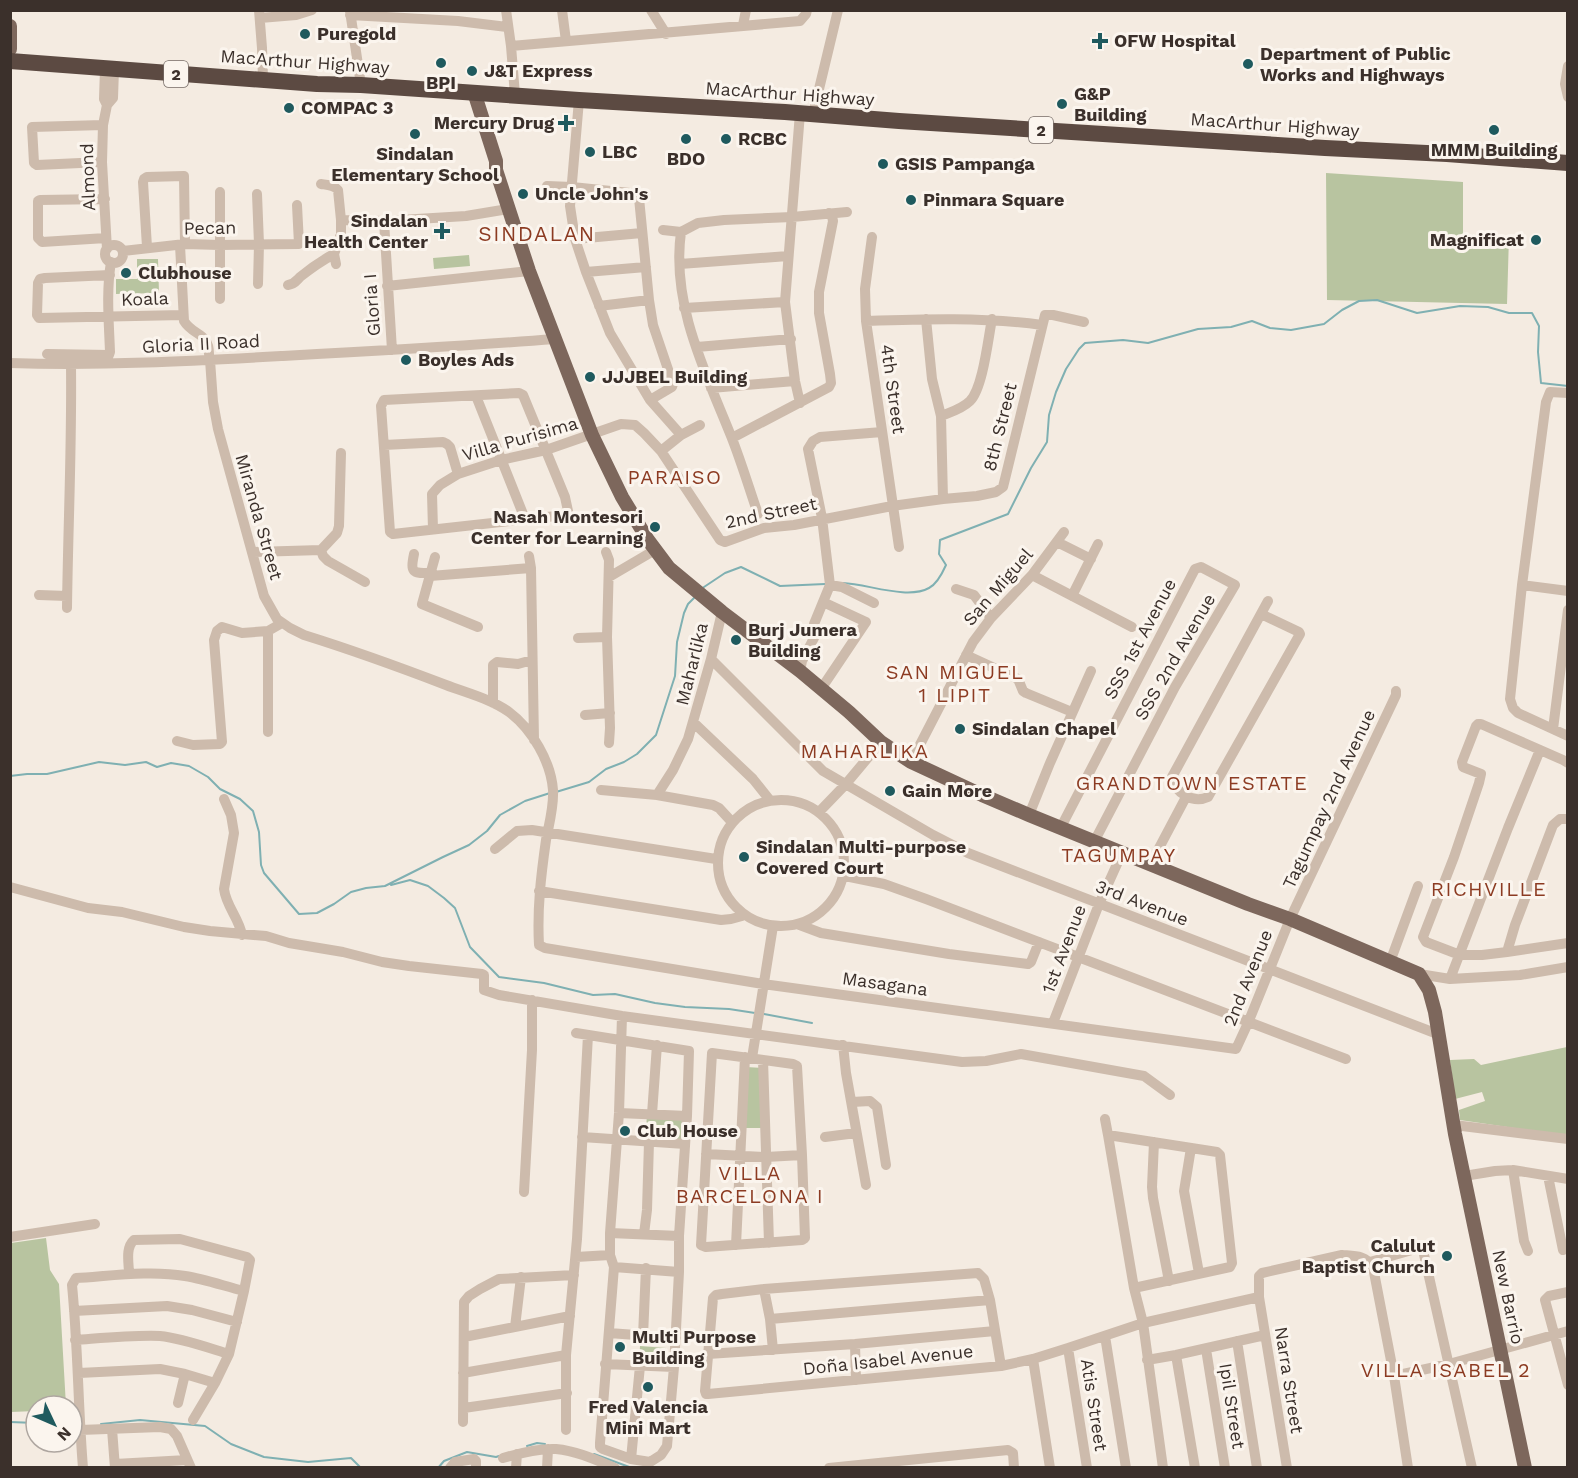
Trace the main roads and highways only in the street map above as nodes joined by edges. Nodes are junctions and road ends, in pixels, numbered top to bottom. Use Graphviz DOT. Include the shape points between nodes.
graph roads {
  1 [pos="10,27"];
  2 [pos="10,49"];
  3 [pos="10,61"];
  4 [pos="472,92"];
  5 [pos="1568,163"];
  6 [pos="1525,1467"];
  1 -- 2 [label="main road"];
  3 -- 4 [label="highway, MacArthur Highway / 2"];
  4 -- 5 [label="highway, MacArthur Highway / 2"];
  4 -- 6 [label="main road, New Barrio" via="490,164 496,170 529,271 592,435 622,497 669,568 800,671 880,741 911,762 1029,815 1419,974 1429,990 1440,1035 1454,1130"];
}
